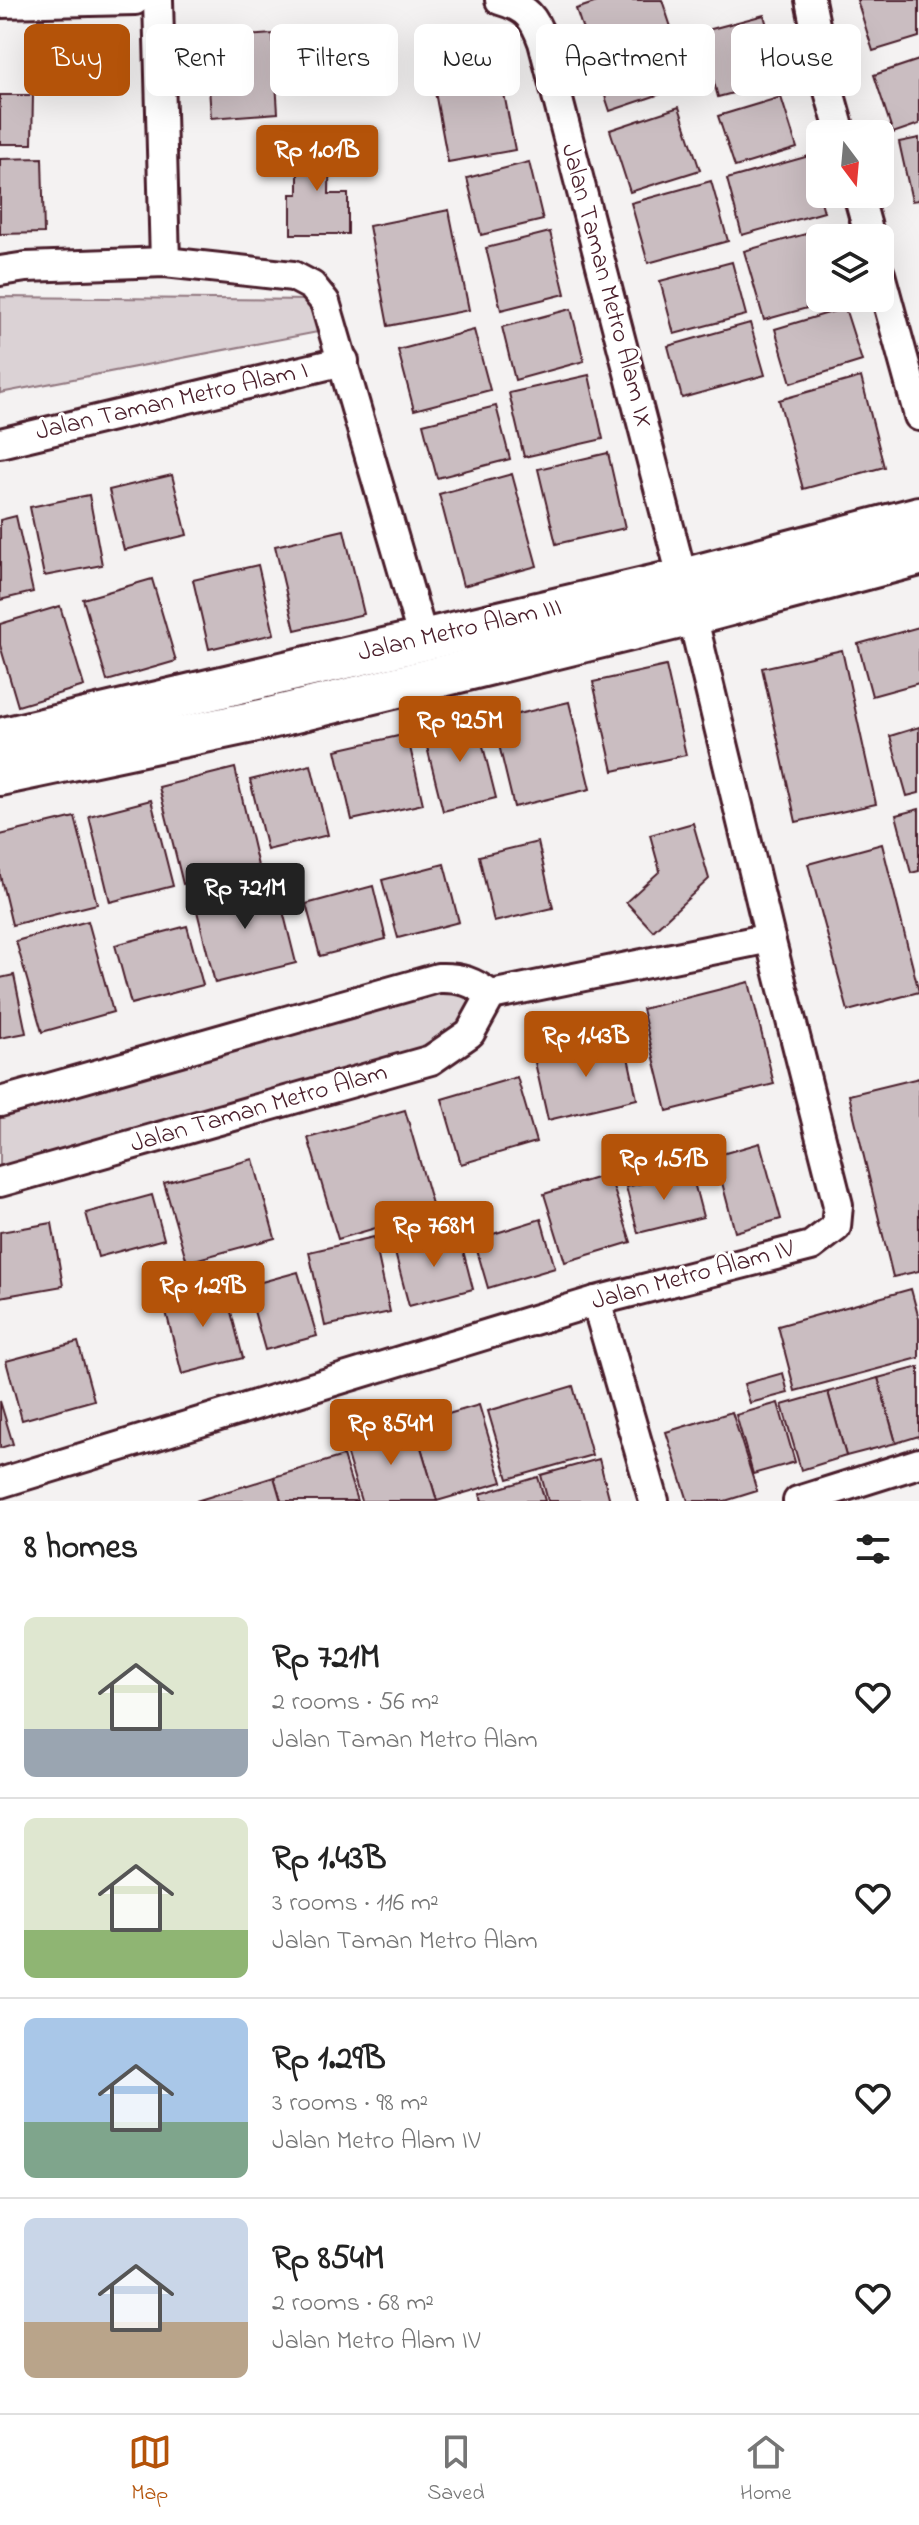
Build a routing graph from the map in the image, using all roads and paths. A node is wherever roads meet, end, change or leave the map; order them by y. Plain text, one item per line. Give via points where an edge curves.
1 (135, 0) edge
2 (158, 0) edge
3 (810, 0) edge
4 (507, 2) edge
5 (0, 3) edge
6 (837, 120) edge
7 (165, 262) junction
8 (0, 271) edge
9 (890, 312) edge
10 (344, 361) junction
11 (919, 416) edge
12 (0, 443) edge
13 (919, 517) edge
14 (919, 555) edge
15 (687, 597) junction
16 (423, 639) junction
17 (0, 739) edge
18 (0, 775) edge
19 (770, 938) junction
20 (491, 995) junction
21 (0, 1102) edge
22 (0, 1182) edge
23 (596, 1301) junction
24 (919, 1463) edge
25 (0, 1483) edge
26 (654, 1501) edge
27 (798, 1501) edge

1 - 5 street
2 - 7 street
3 - 6 street
4 - 15 street, Jalan Taman Metro Alam IX via 534,18 543,42
7 - 8 street, Jalan Taman Metro Alam I
7 - 10 street, Jalan Taman Metro Alam I via 303,281 325,302
9 - 11 street
10 - 12 street, Jalan Taman Metro Alam I
10 - 16 street, Jalan Taman Metro Alam I
13 - 15 street, Jalan Metro Alam III
14 - 15 street, Jalan Metro Alam III
15 - 16 street, Jalan Metro Alam III
15 - 18 street, Jalan Metro Alam III via 266,719
15 - 19 street, Jalan Metro Alam IV
16 - 17 street, Jalan Metro Alam III
19 - 20 street
19 - 23 street, Jalan Metro Alam IV via 838,1205 836,1227 811,1246
20 - 21 street via 457,977 438,978
20 - 22 street, Jalan Taman Metro Alam via 470,1033 431,1060
23 - 25 street, Jalan Metro Alam IV
23 - 26 street
24 - 27 street

